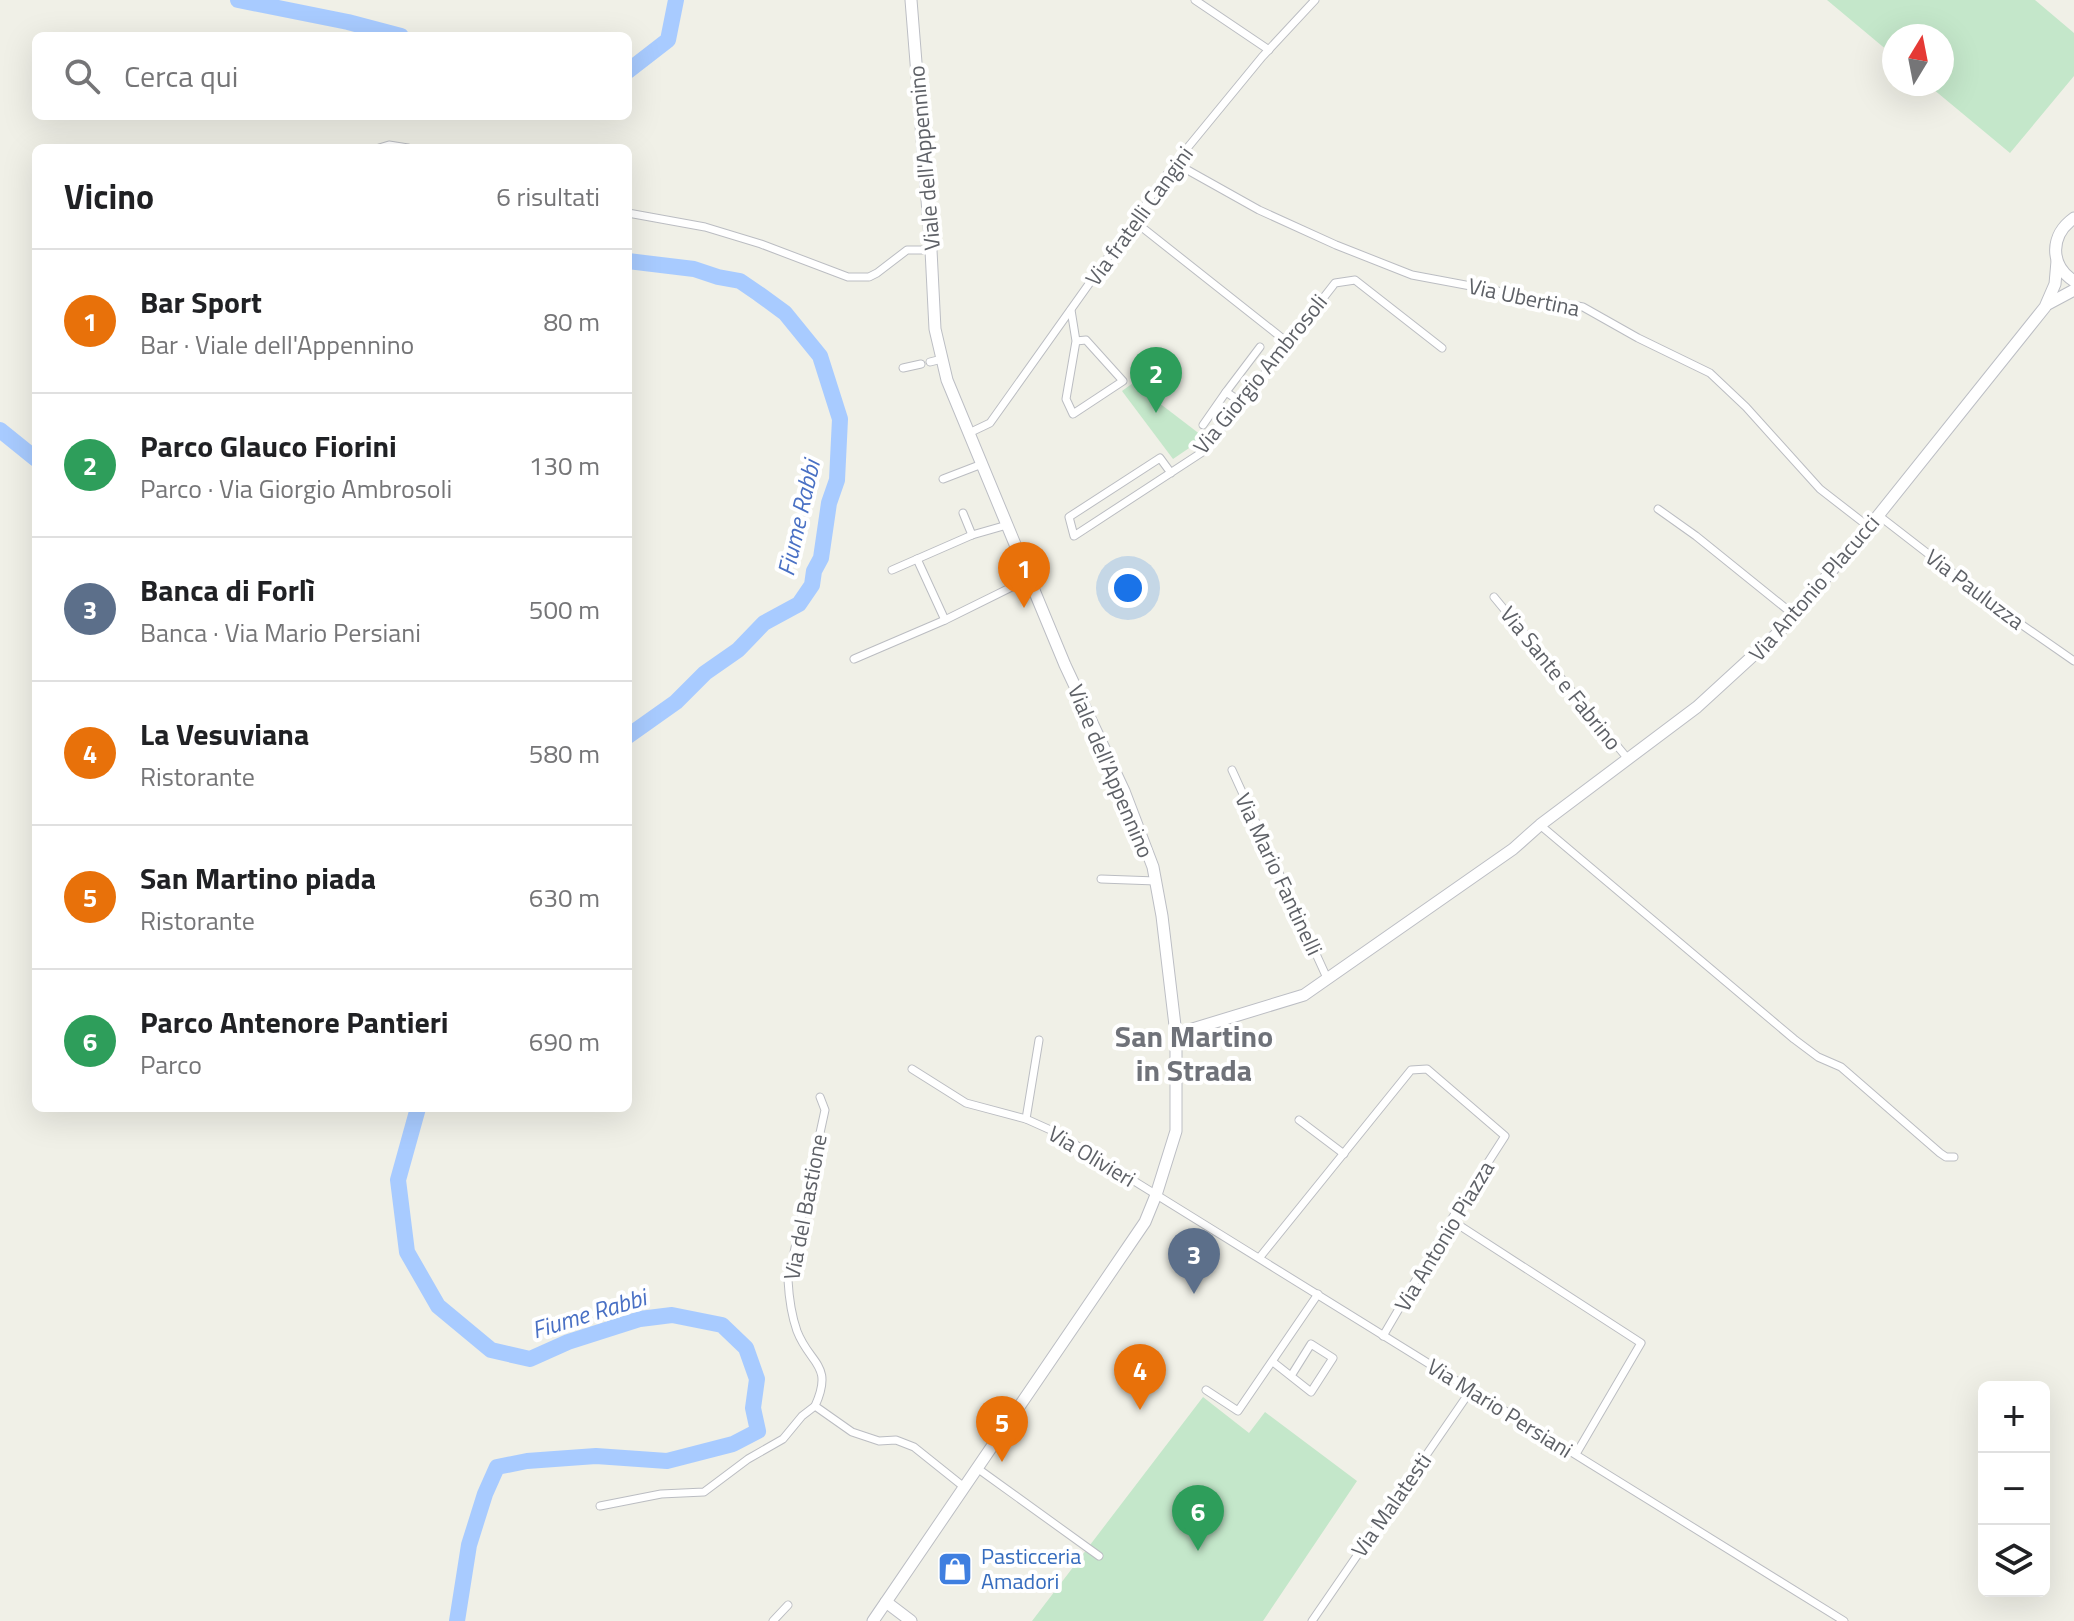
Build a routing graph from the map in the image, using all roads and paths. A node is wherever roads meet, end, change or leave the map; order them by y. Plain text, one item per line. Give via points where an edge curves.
1 (911, 0) edge
2 (1195, 0) edge
3 (1315, 0) edge
4 (1269, 50) junction
5 (1175, 163) junction
6 (632, 214) edge
7 (2074, 218) edge
8 (1134, 221) junction
9 (931, 250) junction
10 (2057, 261) junction
11 (2074, 281) edge
12 (2074, 290) edge
13 (2045, 307) junction
14 (1071, 310) junction
15 (1076, 341) junction
16 (1287, 342) junction
17 (1260, 347) dead end
18 (1442, 348) dead end
19 (931, 362) junction
20 (903, 368) dead end
21 (1226, 392) junction
22 (1241, 402) junction
23 (1203, 425) dead end
24 (969, 433) junction
25 (982, 464) junction
26 (1171, 473) junction
27 (943, 479) dead end
28 (1658, 509) dead end
29 (963, 513) dead end
30 (1878, 515) junction
31 (1007, 525) junction
32 (1869, 527) junction
33 (972, 535) junction
34 (917, 559) junction
35 (892, 570) dead end
36 (1028, 579) junction
37 (1494, 597) dead end
38 (1794, 615) junction
39 (945, 620) junction
40 (854, 659) dead end
41 (2074, 661) edge
42 (1628, 759) junction
43 (1232, 770) dead end
44 (1540, 825) junction
45 (1101, 879) dead end
46 (1156, 881) junction
47 (1327, 978) junction
48 (1176, 1034) junction
49 (1039, 1040) dead end
50 (912, 1069) dead end
51 (820, 1097) dead end
52 (1026, 1119) junction
53 (1299, 1120) dead end
54 (1344, 1154) junction
55 (1954, 1157) dead end
56 (1156, 1195) junction
57 (1451, 1220) junction
58 (1260, 1257) junction
59 (1318, 1294) junction
60 (1383, 1336) junction
61 (1273, 1362) junction
62 (1291, 1376) junction
63 (1206, 1390) dead end
64 (1471, 1390) junction
65 (815, 1406) junction
66 (1576, 1454) junction
67 (977, 1468) junction
68 (964, 1487) junction
69 (600, 1506) dead end
70 (1099, 1556) dead end
71 (886, 1602) junction
72 (788, 1605) dead end
73 (773, 1621) edge
74 (873, 1621) edge
75 (911, 1621) edge
76 (1312, 1621) edge
77 (1844, 1621) edge

1 - 9 main road, Viale dell'Appennino
2 - 4 street
3 - 4 street, Via fratelli Cangini
4 - 5 street, Via fratelli Cangini
5 - 8 street, Via fratelli Cangini
5 - 32 street, Via Ubertina via 1259,210 1412,275 1583,307 1710,373 1820,489
6 - 9 street via 705,227 848,277 869,277 907,250
7 - 10 main road, Via Antonio Placucci via 2055,243
8 - 14 street, Via fratelli Cangini
8 - 16 street
9 - 19 main road, Viale dell'Appennino
10 - 11 main road
10 - 13 main road, Via Antonio Placucci
12 - 13 main road, Via Antonio Placucci
13 - 30 main road, Via Antonio Placucci
14 - 15 street
14 - 24 street, Via fratelli Cangini via 990,423
15 - 15 street via 1066,399 1073,414 1123,381 1086,340
16 - 18 street, Via Giorgio Ambrosoli via 1335,283 1355,280
16 - 22 street, Via Giorgio Ambrosoli
17 - 21 street
19 - 20 street
19 - 24 main road, Viale dell'Appennino via 947,380
21 - 22 street
21 - 23 street
22 - 26 street, Via Giorgio Ambrosoli via 1204,451
24 - 25 main road, Viale dell'Appennino
25 - 27 street
25 - 31 main road, Viale dell'Appennino
26 - 26 street, Via Giorgio Ambrosoli via 1074,536 1069,517 1160,458
28 - 38 street
29 - 33 street
30 - 32 main road, Via Antonio Placucci
30 - 41 street, Via Pauluzza
31 - 33 street
31 - 36 main road, Viale dell'Appennino
32 - 38 main road, Via Antonio Placucci
33 - 34 street
34 - 35 street
34 - 39 street
36 - 39 street
36 - 46 main road, Viale dell'Appennino via 1124,791
37 - 42 street, Via Sante e Fabrino
38 - 42 main road, Via Antonio Placucci via 1714,694
39 - 40 street
42 - 44 main road, Via Antonio Placucci
43 - 47 street, Via Mario Fantinelli
44 - 47 main road, Via Antonio Placucci
44 - 55 street via 1794,1039 1841,1067 1940,1153
45 - 46 street
46 - 48 main road, Viale dell'Appennino
47 - 48 main road, Via Antonio Placucci via 1304,995
48 - 56 main road, Viale dell'Appennino via 1176,1131
49 - 52 street, Via Olivieri
50 - 52 street, Via Olivieri via 966,1103
51 - 65 street, Via del Bastione via 825,1110 788,1280 798,1334 821,1370 824,1387
52 - 56 street, Via Olivieri
53 - 54 street
54 - 57 street, Via Antonio Piazza via 1411,1070 1427,1069 1505,1136
54 - 58 street
56 - 58 street, Via Mario Persiani
56 - 67 main road, Viale dell'Appennino via 1145,1222
57 - 60 street, Via Antonio Piazza
57 - 66 street via 1641,1343
58 - 59 street, Via Mario Persiani
59 - 60 street, Via Mario Persiani
59 - 61 street
60 - 64 street, Via Mario Persiani
61 - 62 street
61 - 63 street via 1238,1411
62 - 62 street via 1311,1344 1333,1358 1311,1392
64 - 66 street, Via Mario Persiani
64 - 76 street, Via Malatesti
65 - 68 street via 852,1432 914,1447
65 - 69 street via 783,1439 704,1492
66 - 77 street, Via Mario Persiani
67 - 68 main road, Viale dell'Appennino
67 - 70 street
68 - 71 main road, Viale dell'Appennino
71 - 74 main road, Viale dell'Appennino
71 - 75 main road
72 - 73 street

